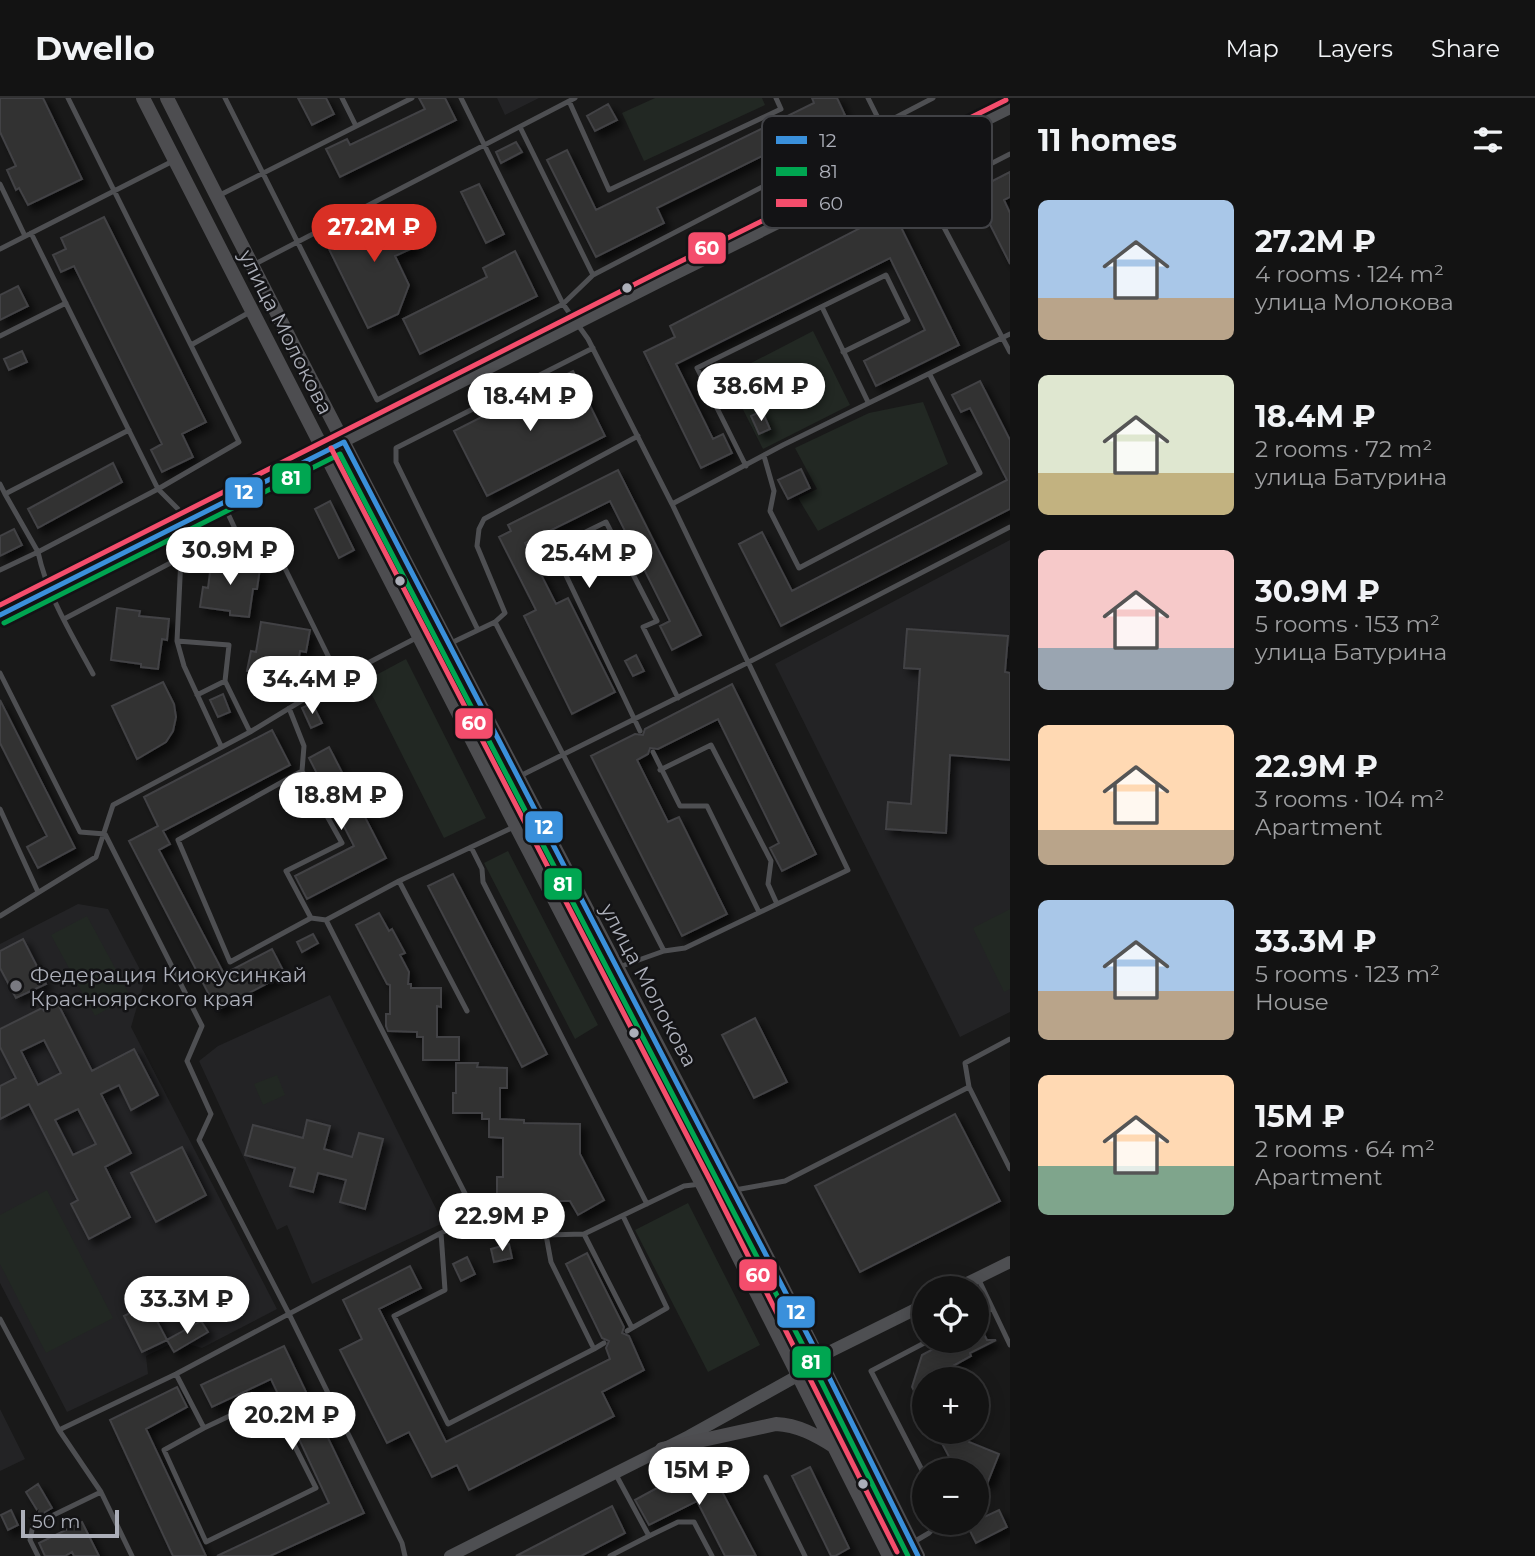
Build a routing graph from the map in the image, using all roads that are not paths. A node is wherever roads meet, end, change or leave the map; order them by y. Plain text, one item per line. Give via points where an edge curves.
1 (68, 98) edge
2 (143, 98) edge
3 (167, 98) edge
4 (225, 98) edge
5 (342, 98) edge
6 (412, 98) edge
7 (461, 98) edge
8 (776, 98) edge
9 (868, 98) edge
10 (933, 98) edge
11 (572, 100) edge
12 (401, 101) edge
13 (1010, 108) edge
14 (766, 116) edge
15 (877, 116) edge
16 (897, 116) edge
17 (992, 117) edge
18 (762, 118) edge
19 (356, 126) junction
20 (520, 127) junction
21 (483, 145) junction
22 (1010, 154) edge
23 (175, 160) junction
24 (992, 163) edge
25 (263, 175) junction
26 (0, 184) edge
27 (762, 186) edge
28 (113, 192) junction
29 (217, 197) junction
30 (769, 228) edge
31 (945, 228) edge
32 (28, 234) junction
33 (297, 242) junction
34 (0, 249) edge
35 (252, 265) junction
36 (593, 275) junction
37 (66, 303) junction
38 (563, 304) junction
39 (822, 307) junction
40 (252, 311) junction
41 (577, 323) junction
42 (1010, 334) edge
43 (0, 336) edge
44 (1003, 338) junction
45 (191, 345) junction
46 (593, 348) junction
47 (843, 352) junction
48 (1010, 352) edge
49 (930, 375) junction
50 (868, 402) junction
51 (129, 430) junction
52 (638, 436) junction
53 (344, 442) junction
54 (323, 452) junction
55 (764, 456) junction
56 (746, 466) junction
57 (0, 484) edge
58 (158, 489) junction
59 (5, 494) junction
60 (223, 503) junction
61 (672, 504) junction
62 (184, 522) junction
63 (1010, 527) edge
64 (235, 529) junction
65 (38, 552) junction
66 (181, 556) junction
67 (0, 569) edge
68 (51, 590) junction
69 (0, 615) edge
70 (64, 619) junction
71 (495, 622) junction
72 (478, 630) junction
73 (419, 637) junction
74 (177, 641) junction
75 (447, 645) junction
76 (747, 663) junction
77 (0, 673) edge
78 (93, 674) dead end
79 (340, 678) junction
80 (225, 681) junction
81 (197, 695) junction
82 (678, 698) junction
83 (289, 708) junction
84 (635, 719) junction
85 (640, 731) dead end
86 (250, 732) junction
87 (221, 746) junction
88 (653, 752) dead end
89 (563, 754) junction
90 (660, 769) junction
91 (302, 771) junction
92 (517, 778) junction
93 (0, 809) edge
94 (516, 826) junction
95 (105, 834) junction
96 (471, 847) junction
97 (399, 881) junction
98 (38, 892) junction
99 (777, 904) junction
100 (759, 912) junction
101 (0, 916) edge
102 (311, 918) junction
103 (326, 920) junction
104 (664, 951) junction
105 (616, 968) junction
106 (467, 1011) dead end
107 (1010, 1039) edge
108 (969, 1087) junction
109 (1010, 1169) edge
110 (702, 1184) junction
111 (732, 1191) junction
112 (647, 1204) junction
113 (622, 1216) junction
114 (480, 1223) junction
115 (441, 1233) junction
116 (584, 1234) junction
117 (546, 1235) junction
118 (1010, 1262) edge
119 (982, 1276) edge
120 (989, 1302) edge
121 (992, 1308) junction
122 (989, 1310) edge
123 (912, 1311) edge
124 (289, 1314) junction
125 (0, 1319) edge
126 (604, 1343) dead end
127 (1010, 1345) edge
128 (594, 1349) junction
129 (912, 1349) edge
130 (819, 1357) junction
131 (176, 1374) junction
132 (799, 1375) junction
133 (204, 1428) junction
134 (60, 1430) junction
135 (835, 1447) junction
136 (662, 1449) junction
137 (916, 1458) edge
138 (615, 1473) junction
139 (766, 1477) dead end
140 (101, 1492) junction
141 (928, 1535) edge
142 (649, 1536) junction
143 (915, 1550) edge
144 (38, 1556) edge
145 (132, 1556) edge
146 (405, 1556) edge
147 (450, 1556) edge
148 (610, 1556) edge
149 (712, 1556) edge
150 (805, 1556) edge
151 (890, 1556) edge

1 - 28 lane
2 - 23 main road, улица Молокова
3 - 29 main road, улица Молокова
4 - 25 lane
5 - 19 lane
6 - 12 lane
7 - 21 lane
8 - 14 lane via 781,109
9 - 15 lane
10 - 16 lane
11 - 18 lane via 609,190
11 - 20 lane
12 - 19 lane
13 - 17 street
19 - 25 lane
20 - 21 lane
20 - 36 lane
21 - 33 lane
21 - 38 lane
22 - 24 lane
23 - 28 lane
23 - 40 main road, улица Молокова
25 - 29 lane
25 - 33 lane
26 - 32 lane
27 - 36 lane
28 - 32 lane
28 - 45 lane
29 - 35 main road, улица Молокова
30 - 41 street
31 - 44 lane
32 - 34 lane
32 - 37 lane
33 - 35 lane
33 - 38 lane via 377,400
35 - 53 main road, улица Молокова
36 - 38 lane
37 - 43 lane
37 - 51 lane
38 - 41 lane
39 - 47 lane
39 - 47 lane via 886,275 908,320
39 - 56 lane via 697,368
40 - 45 lane
40 - 54 main road, улица Молокова
41 - 46 lane
41 - 53 street
42 - 44 lane
44 - 48 lane
44 - 49 lane
45 - 58 lane via 239,442
46 - 52 lane
46 - 72 lane via 396,448 396,462
47 - 50 lane
49 - 50 lane
49 - 55 lane via 980,472 799,568 770,511 774,491
50 - 55 lane
51 - 58 lane
51 - 59 lane
52 - 61 lane
52 - 71 lane via 484,519 477,546 505,613
53 - 54 street
53 - 75 main road, улица Молокова
54 - 60 street
54 - 73 main road, улица Молокова
55 - 56 lane
56 - 61 lane
57 - 59 lane
58 - 62 lane
58 - 65 lane
59 - 65 lane
60 - 62 street
60 - 64 lane
61 - 76 lane
62 - 68 street
63 - 76 lane
64 - 66 lane
64 - 79 lane via 275,548
65 - 67 lane
65 - 68 lane
66 - 70 lane
66 - 74 lane
68 - 69 street
68 - 70 lane
70 - 78 lane
71 - 72 lane
71 - 89 lane
72 - 75 lane
73 - 79 lane
73 - 94 main road, улица Молокова
74 - 80 lane via 229,645
74 - 81 lane
75 - 92 main road, улица Молокова
76 - 82 lane
76 - 99 lane via 848,870
77 - 95 lane via 80,832
79 - 83 lane
80 - 81 lane
80 - 86 lane
81 - 87 lane
82 - 84 lane
82 - 84 lane via 643,627 657,621 606,522 553,548
83 - 86 lane
83 - 91 lane via 304,746
84 - 85 lane
84 - 89 lane
86 - 87 lane
87 - 95 lane via 113,805
88 - 90 lane
89 - 92 lane
89 - 104 lane
90 - 99 lane via 711,745 771,861 768,884
90 - 100 lane via 680,806 707,806
91 - 102 lane via 342,843 286,871
91 - 102 lane via 178,840 230,962
92 - 105 main road, улица Молокова
93 - 98 lane
94 - 96 lane
94 - 110 main road, улица Молокова
95 - 98 lane via 96,857
95 - 124 lane via 202,1026 187,1060 211,1114 199,1140
96 - 97 lane
96 - 112 lane via 483,883
97 - 103 lane
97 - 106 lane
98 - 101 lane
99 - 100 lane
100 - 104 lane via 685,948
102 - 103 lane
103 - 114 lane
104 - 105 lane
105 - 111 main road, улица Молокова
107 - 108 lane via 965,1063
108 - 109 lane
108 - 111 lane via 785,1181
110 - 112 lane via 684,1186
110 - 132 main road, улица Молокова
111 - 130 main road, улица Молокова
112 - 113 lane
113 - 116 lane
113 - 116 lane via 667,1308 629,1330
114 - 115 lane via 464,1223
114 - 117 lane
115 - 124 lane
115 - 128 lane via 445,1290 394,1316 448,1424
116 - 117 lane
117 - 128 lane via 551,1262
118 - 119 street
120 - 121 lane
121 - 122 lane
121 - 127 lane
123 - 130 street
124 - 131 lane
124 - 146 lane
125 - 134 lane
126 - 128 lane
129 - 137 lane via 871,1371
130 - 132 street
130 - 143 main road, улица Молокова
131 - 133 lane
131 - 134 lane
132 - 135 main road, улица Молокова
132 - 136 street
133 - 133 lane via 164,1450 206,1542 316,1488 270,1397
134 - 140 lane
135 - 136 main road via 803,1429 776,1424
135 - 151 main road, улица Молокова
136 - 138 street
138 - 142 lane
138 - 147 street
139 - 150 lane
140 - 144 lane via 33,1525 30,1539
140 - 145 lane
141 - 143 lane
142 - 148 lane
142 - 149 lane via 678,1522 694,1522

